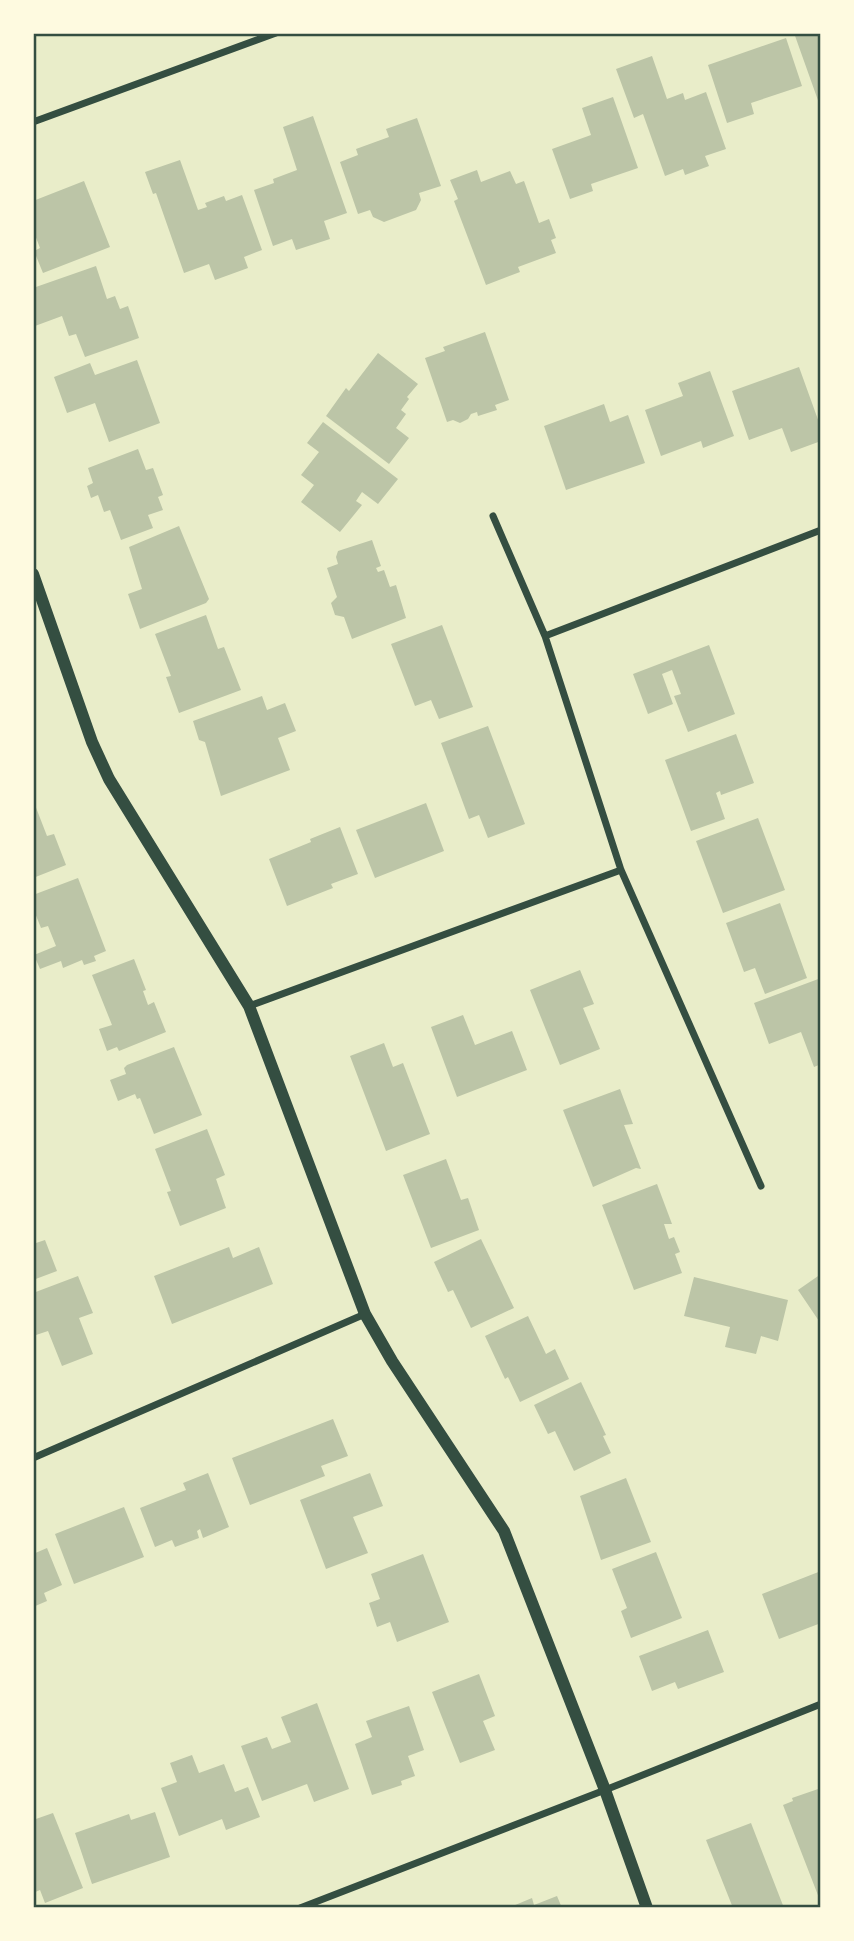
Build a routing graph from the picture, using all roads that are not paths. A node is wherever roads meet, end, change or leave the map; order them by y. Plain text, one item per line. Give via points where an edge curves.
1 (276, 33) edge
2 (33, 122) edge
3 (493, 516) dead end
4 (821, 530) edge
5 (33, 574) edge
6 (545, 636) junction
7 (621, 870) junction
8 (249, 1006) junction
9 (761, 1186) dead end
10 (365, 1314) junction
11 (33, 1458) edge
12 (821, 1704) edge
13 (605, 1790) junction
14 (300, 1908) edge
15 (648, 1908) edge

1 - 2 street
3 - 6 street
4 - 6 street
5 - 8 street via 109,779
6 - 7 street
7 - 8 street
7 - 9 street
8 - 10 street
10 - 11 street
10 - 13 street via 504,1531
12 - 13 street
13 - 14 street
13 - 15 street

